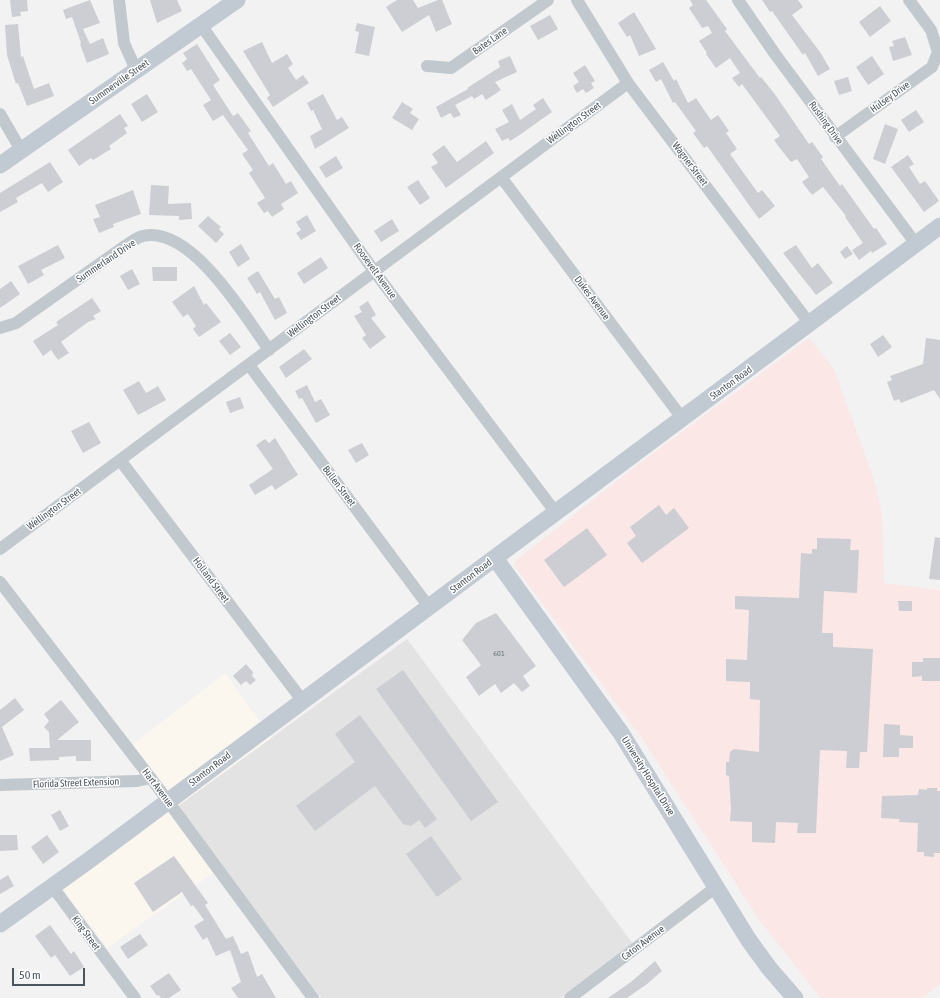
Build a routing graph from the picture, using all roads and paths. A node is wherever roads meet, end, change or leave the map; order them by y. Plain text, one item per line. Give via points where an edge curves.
1 (119, 0) edge
2 (237, 0) edge
3 (548, 0) edge
4 (577, 0) edge
5 (738, 0) edge
6 (908, 0) edge
7 (201, 25) junction
8 (427, 66) dead end
9 (136, 70) junction
10 (628, 83) junction
11 (0, 114) edge
12 (835, 136) junction
13 (21, 150) junction
14 (0, 165) edge
15 (501, 177) junction
16 (940, 226) edge
17 (916, 244) junction
18 (374, 271) junction
19 (810, 324) junction
20 (0, 328) edge
21 (269, 350) junction
22 (249, 365) junction
23 (682, 418) junction
24 (120, 460) junction
25 (556, 513) junction
26 (0, 549) edge
27 (494, 558) junction
28 (0, 582) edge
29 (429, 607) junction
30 (302, 700) junction
31 (151, 778) junction
32 (0, 785) edge
33 (168, 801) junction
34 (52, 886) junction
35 (716, 887) junction
36 (0, 924) edge
37 (135, 998) edge
38 (313, 998) edge
39 (570, 998) edge
40 (795, 998) edge

1 - 9 street via 124,43
2 - 7 street, Summerville Street
3 - 8 street, Bates Lane via 451,68
4 - 10 street, Wagner Street
5 - 12 street, Rushing Drive
6 - 12 street, Hulsey Drive via 931,30 938,52 932,67
7 - 9 street, Summerville Street
7 - 18 street, Roosevelt Avenue
9 - 13 street, Summerville Street
10 - 15 street, Wellington Street
10 - 19 street, Wagner Street
11 - 13 street
12 - 17 street, Rushing Drive
13 - 14 street, Summerville Street
15 - 18 street, Wellington Street
15 - 23 street, Dukes Avenue
16 - 17 street, Stanton Road
17 - 19 street, Stanton Road
18 - 21 street, Wellington Street
18 - 25 street, Roosevelt Avenue
19 - 23 street, Stanton Road
20 - 21 street, Summerland Drive via 16,323 125,246 143,236 163,236 193,252 229,293
21 - 22 street, Wellington Street
22 - 24 street, Wellington Street
22 - 29 street, Bullen Street
23 - 25 street, Stanton Road
24 - 26 street, Wellington Street
24 - 30 street, Holland Street
25 - 27 street, Stanton Road
27 - 29 street, Stanton Road
27 - 35 street, University Hospital Drive via 621,733
28 - 31 street, Hart Avenue
29 - 30 street, Stanton Road
30 - 33 street, Stanton Road
31 - 32 street, Florida Street Extension via 137,781
31 - 33 street, Hart Avenue
33 - 34 street, Stanton Road
33 - 38 street, Hart Avenue
34 - 36 street, Stanton Road
34 - 37 street, King Street
35 - 39 street, Caton Avenue
35 - 40 street, University Hospital Drive via 760,956

